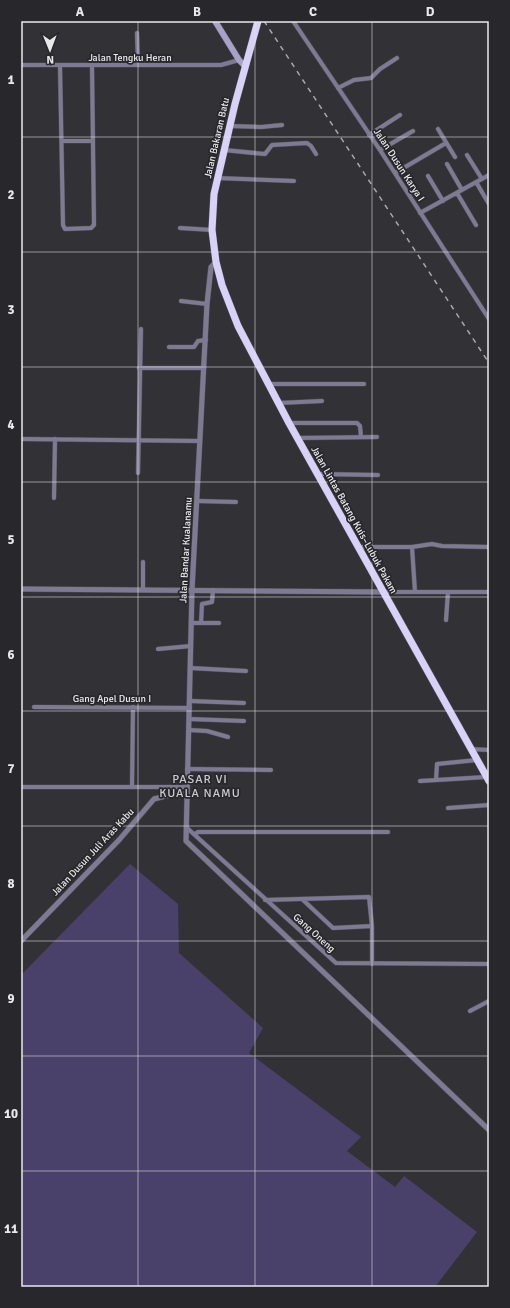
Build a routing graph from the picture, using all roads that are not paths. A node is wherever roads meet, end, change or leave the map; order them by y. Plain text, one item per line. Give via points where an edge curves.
1 (215, 21) edge
2 (258, 21) edge
3 (293, 21) edge
4 (138, 33) dead end
5 (397, 58) dead end
6 (239, 60) junction
7 (92, 65) junction
8 (138, 65) junction
9 (21, 66) edge
10 (60, 66) junction
11 (245, 66) junction
12 (338, 88) junction
13 (400, 115) dead end
14 (282, 125) dead end
15 (229, 126) junction
16 (438, 130) dead end
17 (413, 131) dead end
18 (369, 135) junction
19 (62, 141) junction
20 (93, 141) junction
21 (446, 143) junction
22 (223, 150) junction
23 (380, 150) junction
24 (316, 154) dead end
25 (467, 155) dead end
26 (455, 157) dead end
27 (447, 164) dead end
28 (395, 173) junction
29 (489, 175) edge
30 (428, 176) dead end
31 (217, 178) junction
32 (482, 179) junction
33 (294, 181) dead end
34 (476, 182) junction
35 (462, 190) junction
36 (457, 193) junction
37 (443, 201) junction
38 (489, 204) edge
39 (420, 213) junction
40 (476, 225) dead end
41 (180, 228) dead end
42 (212, 230) junction
43 (216, 262) junction
44 (181, 301) dead end
45 (207, 304) junction
46 (489, 319) edge
47 (141, 328) dead end
48 (206, 340) junction
49 (169, 347) dead end
50 (139, 368) junction
51 (204, 368) junction
52 (269, 384) junction
53 (364, 384) dead end
54 (322, 401) dead end
55 (279, 403) junction
56 (289, 423) junction
57 (361, 437) junction
58 (377, 437) dead end
59 (297, 438) junction
60 (21, 439) edge
61 (55, 439) junction
62 (138, 441) junction
63 (200, 441) junction
64 (138, 473) dead end
65 (317, 474) junction
66 (378, 474) dead end
67 (54, 498) dead end
68 (197, 501) junction
69 (236, 502) dead end
70 (358, 546) junction
71 (489, 546) edge
72 (412, 547) junction
73 (142, 562) dead end
74 (21, 589) edge
75 (142, 590) junction
76 (192, 590) junction
77 (213, 590) junction
78 (383, 592) junction
79 (415, 592) junction
80 (448, 592) junction
81 (489, 592) edge
82 (191, 611) junction
83 (202, 611) junction
84 (446, 620) dead end
85 (191, 623) junction
86 (201, 623) junction
87 (219, 623) dead end
88 (191, 646) junction
89 (158, 649) dead end
90 (190, 668) junction
91 (246, 671) dead end
92 (190, 701) junction
93 (244, 703) dead end
94 (34, 707) dead end
95 (133, 707) junction
96 (190, 708) junction
97 (189, 719) junction
98 (244, 721) dead end
99 (189, 730) junction
100 (228, 737) dead end
101 (471, 750) junction
102 (489, 750) edge
103 (477, 760) junction
104 (188, 769) junction
105 (271, 770) dead end
106 (488, 779) edge
107 (436, 780) junction
108 (420, 781) dead end
109 (187, 786) junction
110 (21, 787) edge
111 (132, 787) junction
112 (169, 787) junction
113 (187, 794) junction
114 (169, 795) junction
115 (489, 805) edge
116 (448, 808) dead end
117 (186, 827) junction
118 (388, 832) dead end
119 (194, 834) junction
120 (302, 899) junction
121 (265, 900) junction
122 (372, 926) junction
123 (21, 941) edge
124 (372, 964) junction
125 (489, 964) edge
126 (489, 1001) edge
127 (470, 1011) dead end
128 (489, 1130) edge

1 - 6 main road
2 - 11 highway, Jalan Bakaran Batu
3 - 12 street, Jalan Dusun Karya I
4 - 8 street
5 - 12 street via 371,78 354,80
6 - 8 street, Jalan Tengku Heran via 220,65
6 - 11 main road
7 - 8 street, Jalan Tengku Heran
7 - 10 street, Jalan Tengku Heran
7 - 20 street
9 - 10 street, Jalan Tengku Heran
10 - 19 street
11 - 15 highway, Jalan Bakaran Batu
12 - 18 street, Jalan Dusun Karya I
13 - 18 street
14 - 15 street
15 - 22 highway, Jalan Bakaran Batu
16 - 21 street
17 - 23 street
18 - 23 street, Jalan Dusun Karya I
19 - 20 street
19 - 20 street via 63,225 66,229 77,230 91,228 94,225
21 - 26 street
21 - 28 street
22 - 24 street via 265,154 272,145 307,143
22 - 31 highway, Jalan Bakaran Batu
23 - 28 street, Jalan Dusun Karya I
25 - 32 street
27 - 35 street
28 - 39 street, Jalan Dusun Karya I
29 - 32 street
30 - 37 street
31 - 33 street
31 - 42 highway, Jalan Bakaran Batu
32 - 34 street
34 - 35 street
34 - 38 street
35 - 36 street
36 - 37 street
36 - 40 street
37 - 39 street
39 - 46 street, Jalan Dusun Karya I
41 - 42 street
42 - 43 highway, Jalan Bakaran Batu
43 - 45 street, Jalan Bandar Kualanamu via 211,268
43 - 52 highway, Jalan Lintas Batang Kuis–Lubuk Pakam via 230,308
44 - 45 street
45 - 48 street, Jalan Bandar Kualanamu
47 - 50 street
48 - 49 street via 198,341 194,347
48 - 51 street, Jalan Bandar Kualanamu
50 - 51 street
50 - 62 street
51 - 63 street, Jalan Bandar Kualanamu
52 - 53 street
52 - 55 highway, Jalan Lintas Batang Kuis–Lubuk Pakam
54 - 55 street
55 - 56 highway, Jalan Lintas Batang Kuis–Lubuk Pakam
56 - 57 street via 356,423 360,426
56 - 59 highway, Jalan Lintas Batang Kuis–Lubuk Pakam
57 - 58 street
57 - 59 street
59 - 65 highway, Jalan Lintas Batang Kuis–Lubuk Pakam
60 - 61 street
61 - 62 street
61 - 67 street
62 - 63 street
62 - 64 street
63 - 68 street, Jalan Bandar Kualanamu
65 - 66 street
65 - 70 highway, Jalan Lintas Batang Kuis–Lubuk Pakam
68 - 69 street
68 - 76 street, Jalan Bandar Kualanamu
70 - 72 street
70 - 78 highway, Jalan Lintas Batang Kuis–Lubuk Pakam
71 - 72 street via 432,544
72 - 79 street
73 - 75 street
74 - 75 street
75 - 76 street
76 - 77 street
76 - 82 street, Jalan Bandar Kualanamu
77 - 78 street
77 - 83 street via 212,602 203,603
78 - 79 street
78 - 101 highway, Jalan Lintas Batang Kuis–Lubuk Pakam
79 - 80 street
80 - 81 street
80 - 84 street
82 - 83 street
82 - 85 street, Jalan Bandar Kualanamu
83 - 86 street
85 - 86 street
85 - 88 street, Jalan Bandar Kualanamu
86 - 87 street
88 - 89 street
88 - 90 street, Jalan Bandar Kualanamu
90 - 91 street
90 - 92 street, Jalan Bandar Kualanamu
92 - 93 street
92 - 96 street, Jalan Bandar Kualanamu
94 - 95 street, Gang Apel Dusun I
95 - 96 street, Gang Apel Dusun I
95 - 111 street
96 - 97 street, Jalan Bandar Kualanamu
97 - 98 street
97 - 99 street, Jalan Bandar Kualanamu
99 - 100 street via 207,731
99 - 104 street, Jalan Bandar Kualanamu
101 - 102 street
101 - 103 highway, Jalan Lintas Batang Kuis–Lubuk Pakam
103 - 106 highway, Jalan Lintas Batang Kuis–Lubuk Pakam
103 - 107 street via 437,764
104 - 105 street
104 - 109 street, Jalan Bandar Kualanamu
106 - 107 street
107 - 108 street
109 - 112 street
109 - 113 street, Jalan Bandar Kualanamu
110 - 111 street
111 - 112 street
112 - 114 street
113 - 114 street, Jalan Dusun Juli Aras Kabu
113 - 117 street, Jalan Bandar Kualanamu
114 - 123 street, Jalan Dusun Juli Aras Kabu via 154,799 119,840
115 - 116 street
117 - 119 street, Gang Oneng
117 - 128 street, Jalan Bandar Kualanamu via 186,841
118 - 119 street
119 - 121 street, Gang Oneng
120 - 121 street
120 - 122 street via 333,928
120 - 122 street via 369,897
121 - 124 street, Gang Oneng via 332,961 341,964
122 - 124 street
124 - 125 street, Gang Oneng
126 - 127 street

